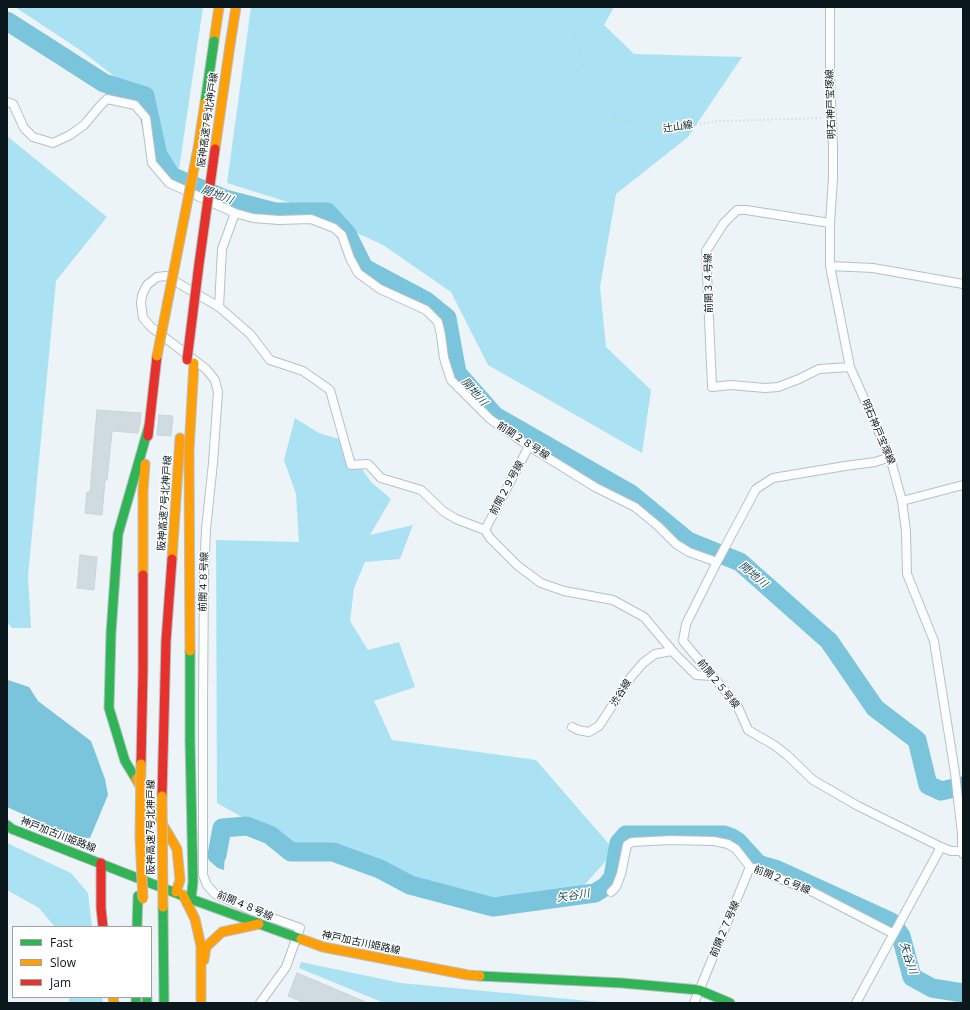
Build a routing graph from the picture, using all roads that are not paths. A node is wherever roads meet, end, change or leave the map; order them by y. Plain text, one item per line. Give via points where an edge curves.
1 (219, 7) edge
2 (236, 7) edge
3 (830, 7) edge
4 (7, 102) edge
5 (235, 213) junction
6 (830, 223) junction
7 (830, 266) junction
8 (963, 284) edge
9 (219, 307) junction
10 (191, 361) junction
11 (850, 368) junction
12 (182, 410) dead end
13 (149, 426) junction
14 (181, 426) dead end
15 (529, 446) junction
16 (890, 457) junction
17 (963, 484) edge
18 (902, 501) junction
19 (486, 530) junction
20 (717, 562) junction
21 (672, 651) junction
22 (712, 676) junction
23 (572, 727) dead end
24 (7, 825) edge
25 (941, 847) junction
26 (963, 852) edge
27 (101, 863) junction
28 (750, 867) junction
29 (610, 892) dead end
30 (183, 895) junction
31 (141, 897) junction
32 (259, 924) junction
33 (104, 926) edge
34 (137, 926) edge
35 (144, 926) edge
36 (896, 930) junction
37 (297, 938) junction
38 (202, 970) junction
39 (699, 990) junction
40 (164, 1003) edge
41 (201, 1003) edge
42 (260, 1003) edge
43 (694, 1003) edge
44 (730, 1003) edge
45 (856, 1003) edge

1 - 13 main road, 阪神高速7号北神戸線, bridge via 198,148 157,356
2 - 10 main road, 阪神高速7号北神戸線, bridge via 199,264
3 - 6 street, 明石神戸宝塚線 via 833,147
4 - 5 street, 前開２８号線 via 13,104 24,128 33,137 54,143 84,125 107,99 136,105 146,118 152,163 169,183
5 - 9 street via 222,249
5 - 15 street, 前開２８号線 via 253,218 311,219 334,228 342,236 358,273 380,289 426,310 438,322 444,358 451,380 490,419
6 - 7 street, 明石神戸宝塚線
6 - 11 street, 前開３４号線 via 746,210 736,210 724,223 706,251 712,388 731,385 778,387 819,369
7 - 8 street via 873,268
7 - 11 street, 明石神戸宝塚線
9 - 19 street via 250,334 270,360 303,371 330,390 351,465 368,464 381,478 422,490 456,520
9 - 37 street, 前開４８号線 via 166,276 157,277 147,285 141,303 143,318 206,369 215,380 218,392 204,575 203,875 215,894 300,928
10 - 12 main road
10 - 30 main road via 190,741 193,882
11 - 16 street, 明石神戸宝塚線
13 - 30 main road via 118,534 109,708 125,761 177,848
13 - 31 main road, 阪神高速7号北神戸線, bridge via 143,491
14 - 40 main road, 阪神高速7号北神戸線, bridge via 166,641 162,796
15 - 19 street, 前開２９号線
15 - 20 street, 前開２８号線 via 595,487 635,507 676,544 689,552
16 - 18 street, 明石神戸宝塚線
16 - 20 street, 前開２５号線 via 875,462 773,478 756,489
17 - 18 street
18 - 26 street, 明石神戸宝塚線 via 907,574 934,641 956,780
19 - 21 street via 490,538 518,566 541,583 564,591 613,600 644,617
20 - 22 street, 前開２５号線 via 686,624 683,641
21 - 22 street via 696,675
21 - 23 street, 渋谷線 via 655,654 643,663 599,726 588,732
22 - 25 street, 前開２５号線 via 737,705 748,730 787,755 812,780
24 - 27 main road, 神戸加古川姫路線
25 - 26 street, 前開２５号線
25 - 36 street
27 - 30 main road, 神戸加古川姫路線
27 - 33 main road via 101,908
28 - 29 street, 前開２６号線 via 736,849 714,841 632,842 627,845 616,887
28 - 36 street, 前開２６号線 via 813,892
28 - 39 street, 前開２７号線
30 - 32 main road, 神戸加古川姫路線
30 - 38 main road via 195,919 201,946
31 - 34 main road
31 - 35 main road, 阪神高速7号北神戸線
32 - 37 main road, 神戸加古川姫路線
32 - 38 main road via 222,932 206,947
36 - 45 street
37 - 39 main road, 神戸加古川姫路線 via 323,947 468,975
37 - 42 street via 286,967
38 - 41 main road
39 - 43 street, 前開２７号線
39 - 44 main road, 神戸加古川姫路線

